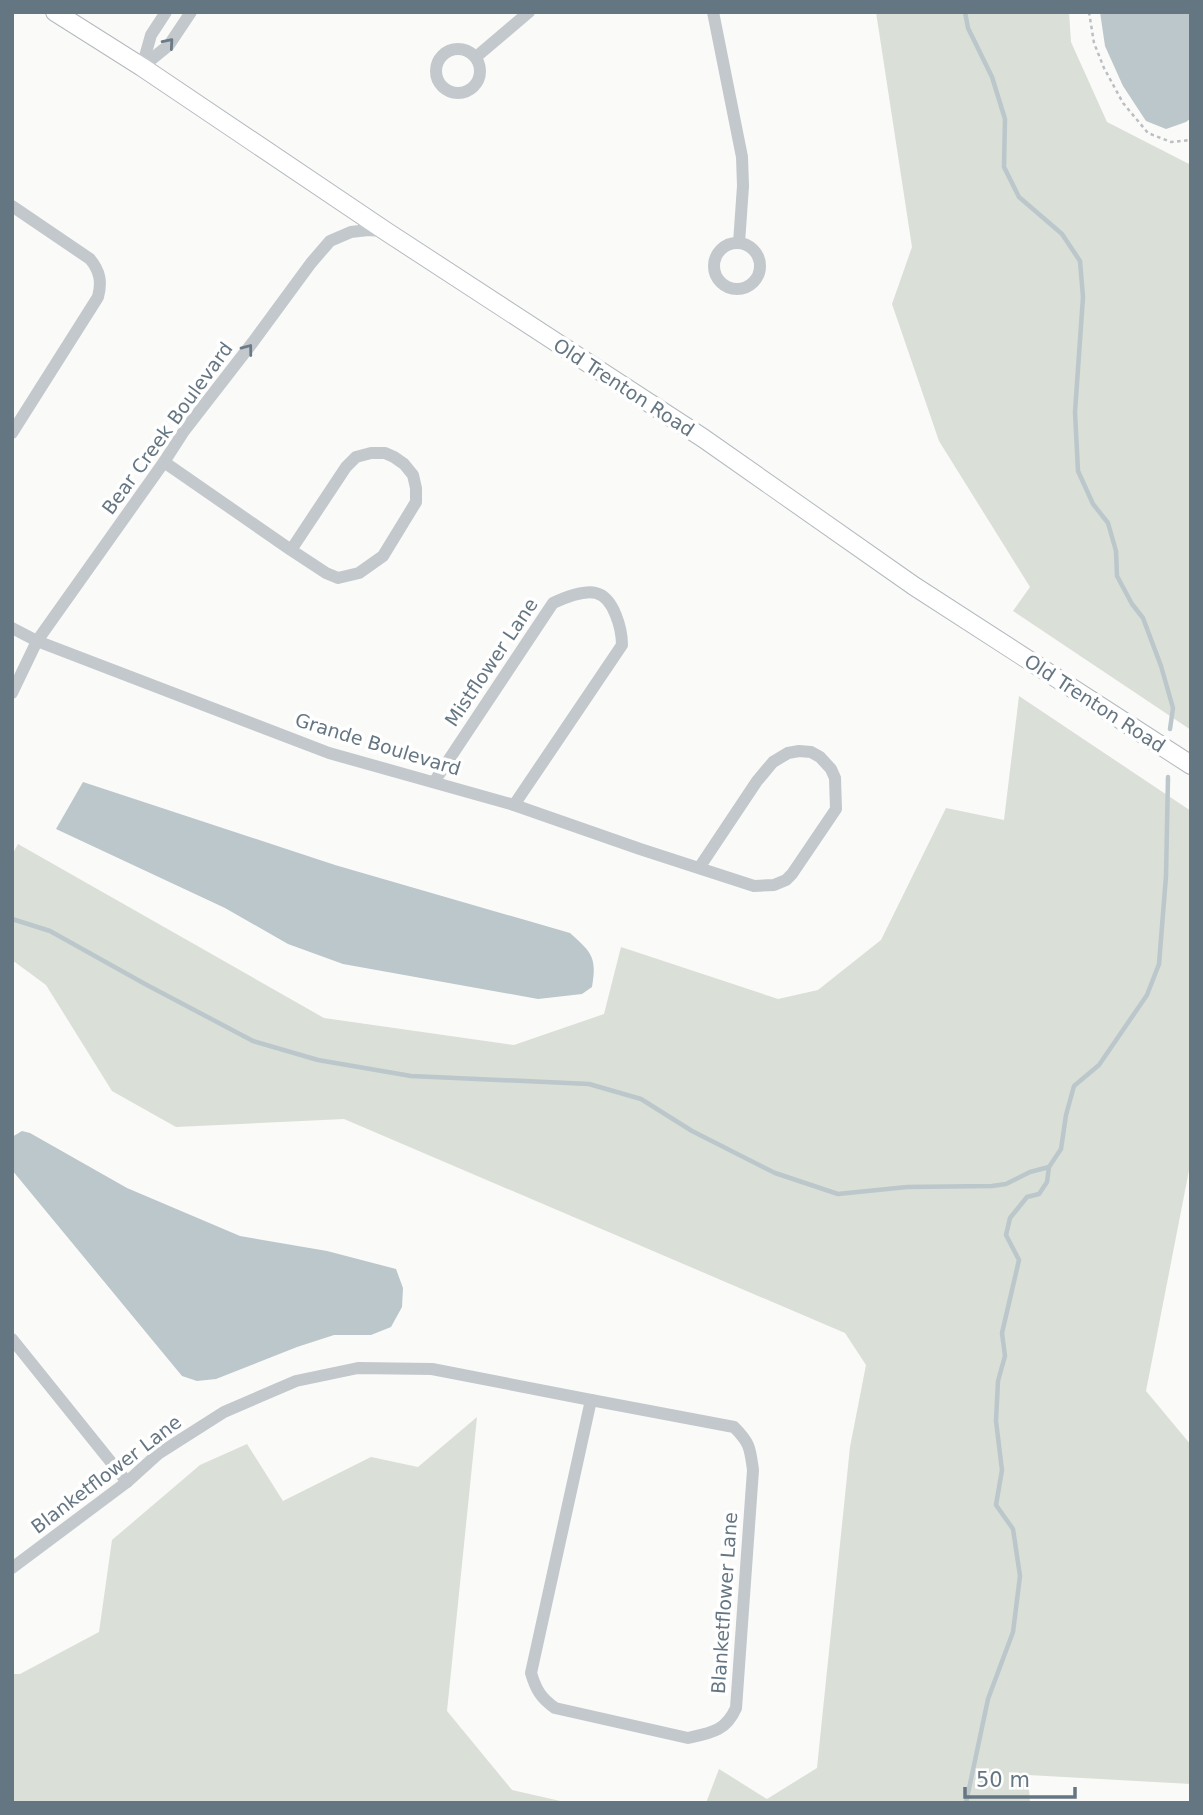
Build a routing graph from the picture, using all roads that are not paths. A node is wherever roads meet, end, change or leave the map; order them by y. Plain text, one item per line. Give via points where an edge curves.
1 (55, 12) edge
2 (166, 12) edge
3 (191, 12) edge
4 (529, 12) edge
5 (713, 12) edge
6 (476, 57) dead end
7 (142, 67) junction
8 (12, 206) edge
9 (387, 232) junction
10 (738, 243) dead end
11 (12, 433) edge
12 (163, 463) junction
13 (291, 550) junction
14 (12, 628) edge
15 (37, 641) junction
16 (12, 693) edge
17 (1191, 765) edge
18 (434, 782) junction
19 (514, 805) junction
20 (699, 868) junction
21 (12, 1339) edge
22 (591, 1400) junction
23 (127, 1482) junction
24 (12, 1568) edge

1 - 7 main road, Old Trenton Road
2 - 7 street via 151,36
7 -> 3 street via 169,45
4 - 6 street
5 - 10 street via 742,157
7 - 9 main road, Old Trenton Road
8 - 11 street via 90,259 97,267 101,287
12 -> 9 street, Bear Creek Boulevard via 330,241 351,232
9 - 17 main road, Old Trenton Road via 703,438 914,586
12 - 13 street
12 - 15 street, Bear Creek Boulevard
13 - 13 street via 338,578 370,566 383,556 416,502 413,475 385,453 356,457
14 - 15 street, Grande Boulevard
15 - 16 street, Bear Creek Boulevard
15 - 18 street, Grande Boulevard via 329,753
18 - 19 street, Grande Boulevard
18 - 19 street, Mistflower Lane via 553,603 596,593 617,617 622,645
19 - 20 street, Grande Boulevard
20 - 20 street, Grande Boulevard via 754,886 774,886 786,880 836,809 831,769 811,752 788,753 773,762
21 - 23 street
22 - 22 street, Blanketflower Lane via 734,1427 750,1449 753,1470 736,1708 731,1719 707,1734 688,1738 555,1708 535,1688 531,1673
22 - 23 street, Blanketflower Lane via 432,1369 358,1368 296,1381 224,1412 158,1454
23 - 24 street, Blanketflower Lane

